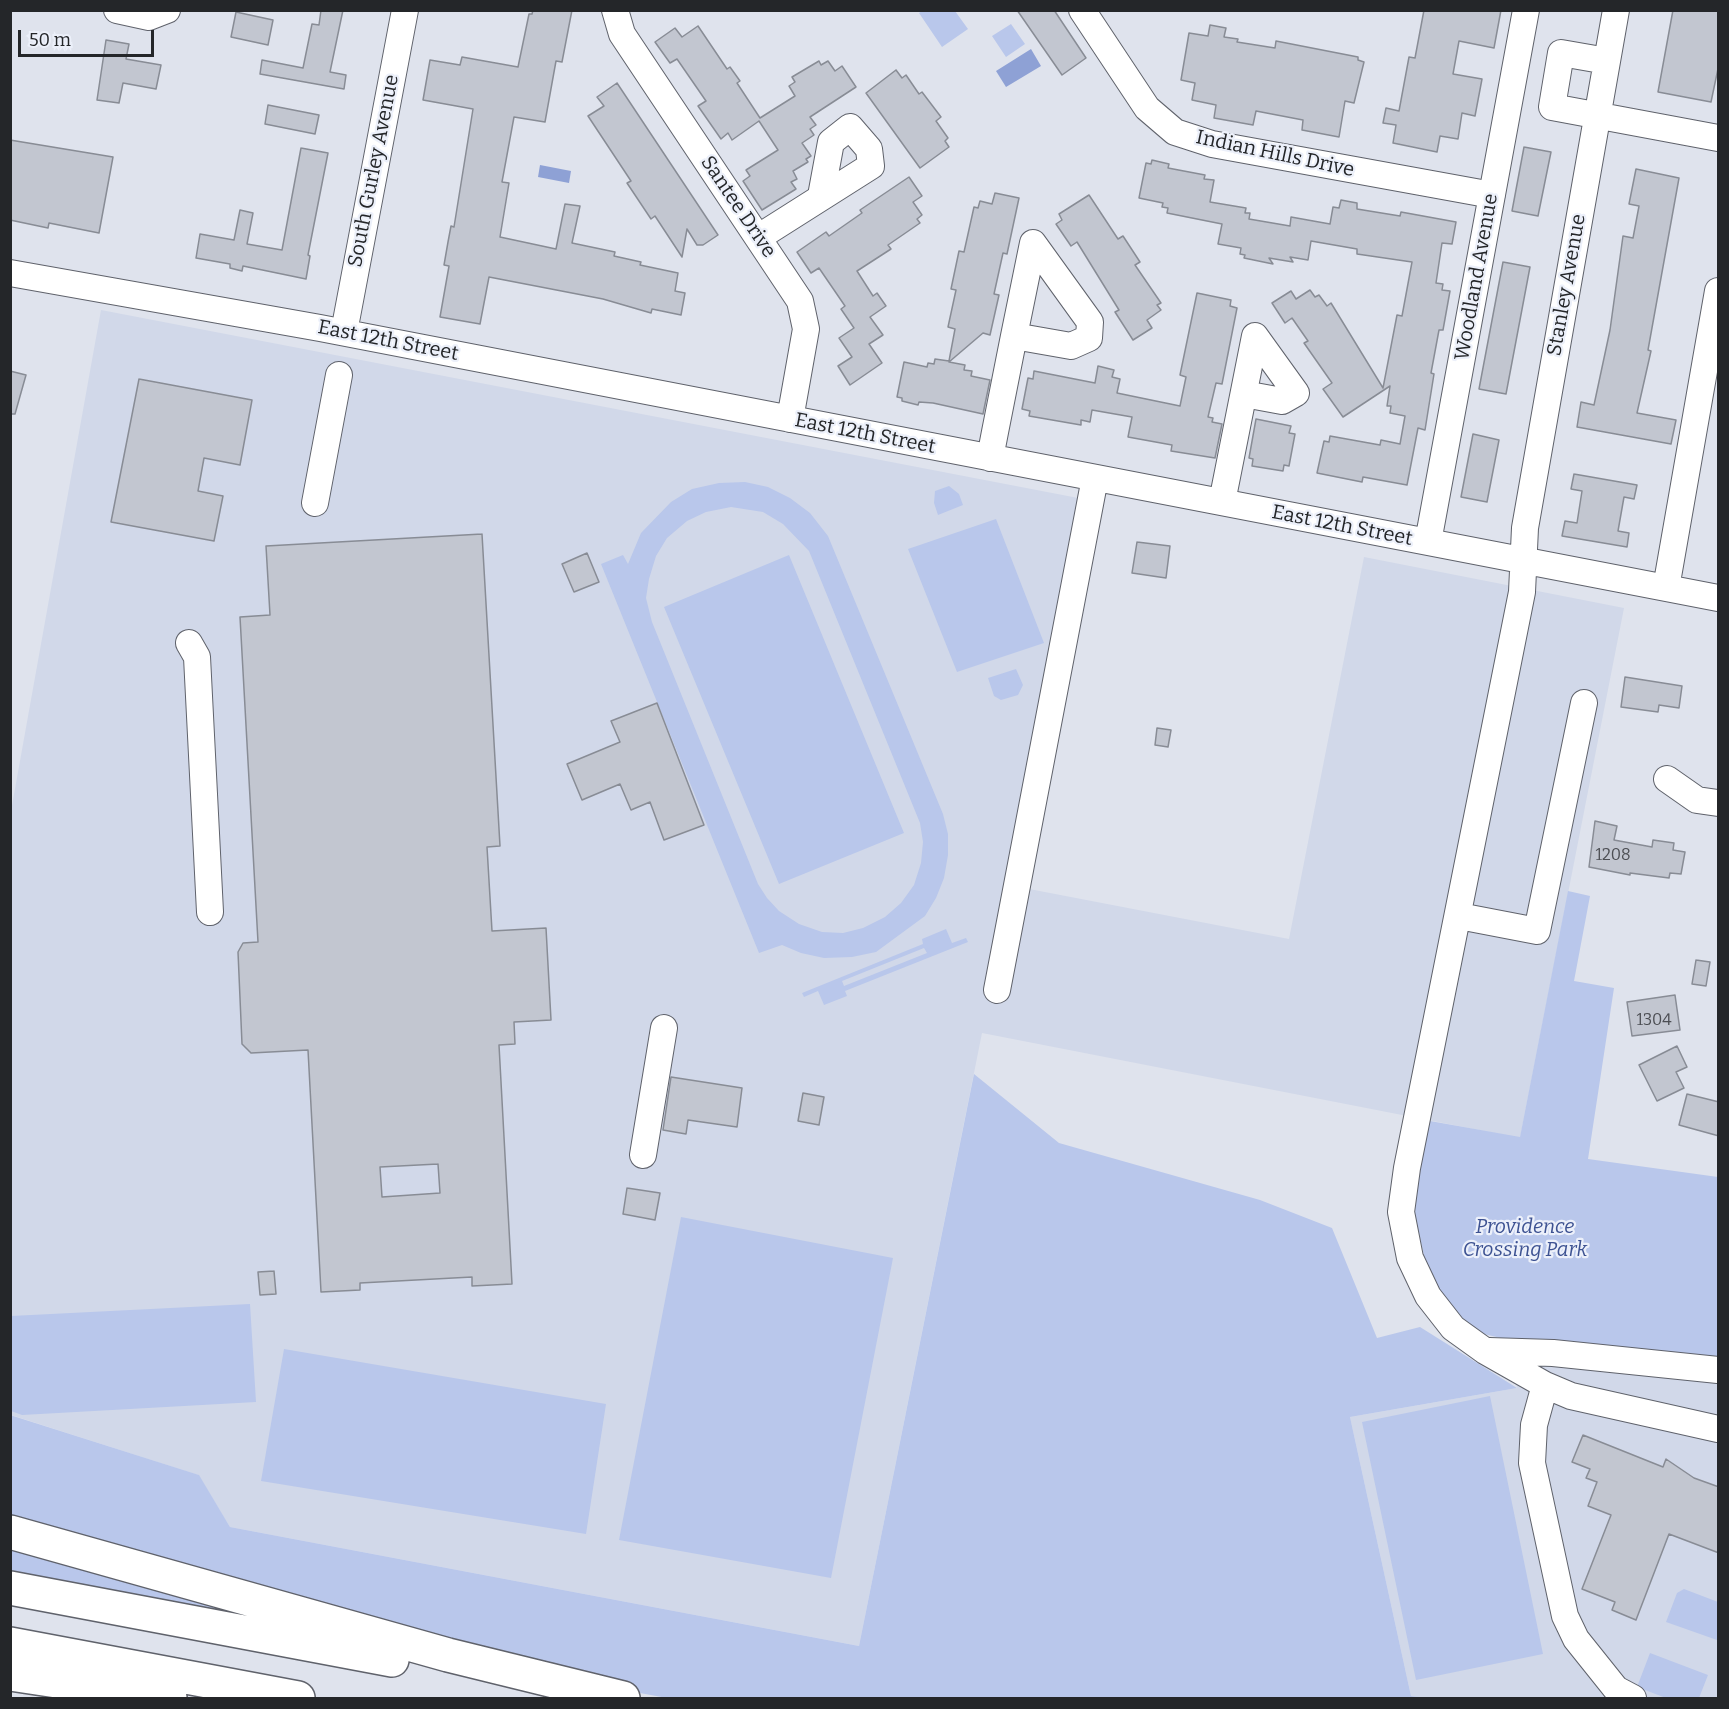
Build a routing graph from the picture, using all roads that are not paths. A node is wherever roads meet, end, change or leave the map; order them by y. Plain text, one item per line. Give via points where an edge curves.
1 (117, 10) edge
2 (167, 10) edge
3 (405, 10) edge
4 (615, 10) edge
5 (1082, 10) edge
6 (1526, 10) edge
7 (1616, 10) edge
8 (1607, 61) junction
9 (1597, 116) junction
10 (1719, 138) edge
11 (1492, 195) junction
12 (821, 196) dead end
13 (759, 237) junction
14 (10, 273) edge
15 (1719, 291) edge
16 (344, 332) junction
17 (1014, 336) dead end
18 (339, 375) dead end
19 (1244, 394) dead end
20 (790, 419) junction
21 (990, 458) junction
22 (1095, 478) junction
23 (1222, 502) junction
24 (315, 503) dead end
25 (1428, 543) junction
26 (1524, 561) junction
27 (1666, 588) junction
28 (1719, 598) edge
29 (189, 643) dead end
30 (1584, 703) dead end
31 (1667, 778) dead end
32 (1719, 803) edge
33 (210, 912) dead end
34 (1459, 916) junction
35 (997, 990) dead end
36 (664, 1028) dead end
37 (643, 1155) dead end
38 (1485, 1351) junction
39 (1719, 1370) edge
40 (1545, 1385) junction
41 (1719, 1429) edge
42 (10, 1532) edge
43 (10, 1588) edge
44 (10, 1644) edge
45 (10, 1674) edge
46 (170, 1698) edge
47 (298, 1698) edge
48 (600, 1698) edge
49 (623, 1698) edge
50 (1633, 1698) edge

1 - 2 street via 149,17
3 - 16 street, South Gurley Avenue
4 - 13 street, Santee Drive via 622,34
5 - 11 street, Indian Hills Drive via 1147,108 1175,132 1212,144
6 - 11 street, Woodland Avenue
7 - 8 street, Stanley Avenue
8 - 9 street, Stanley Avenue
8 - 9 street via 1561,53 1552,107
9 - 10 street
9 - 26 street, Stanley Avenue via 1525,528
11 - 25 street, Woodland Avenue
12 - 13 street
13 - 20 street, Santee Drive via 801,301 806,329
14 - 16 street, East 12th Street
15 - 27 street
16 - 20 street, East 12th Street
17 - 21 street
18 - 24 street
19 - 23 street
20 - 21 street, East 12th Street
21 - 22 street, East 12th Street
22 - 23 street, East 12th Street
22 - 35 street
23 - 25 street, East 12th Street
25 - 26 street, East 12th Street
26 - 27 street, East 12th Street
26 - 34 street, Stanley Avenue via 1520,603
27 - 28 street, East 12th Street
29 - 33 street via 197,657
30 - 34 street via 1537,931
31 - 32 street via 1696,800
34 - 38 street, Stanley Avenue via 1401,1212 1410,1258 1428,1296 1453,1328
36 - 37 street
38 - 39 street via 1553,1353
38 - 40 street, Stanley Avenue
40 - 41 street, Stanley Avenue via 1571,1396
40 - 50 street via 1534,1425 1532,1463 1565,1616 1576,1639 1617,1689
42 - 49 highway via 325,1621
43 - 48 highway
44 - 47 highway
45 - 46 highway

